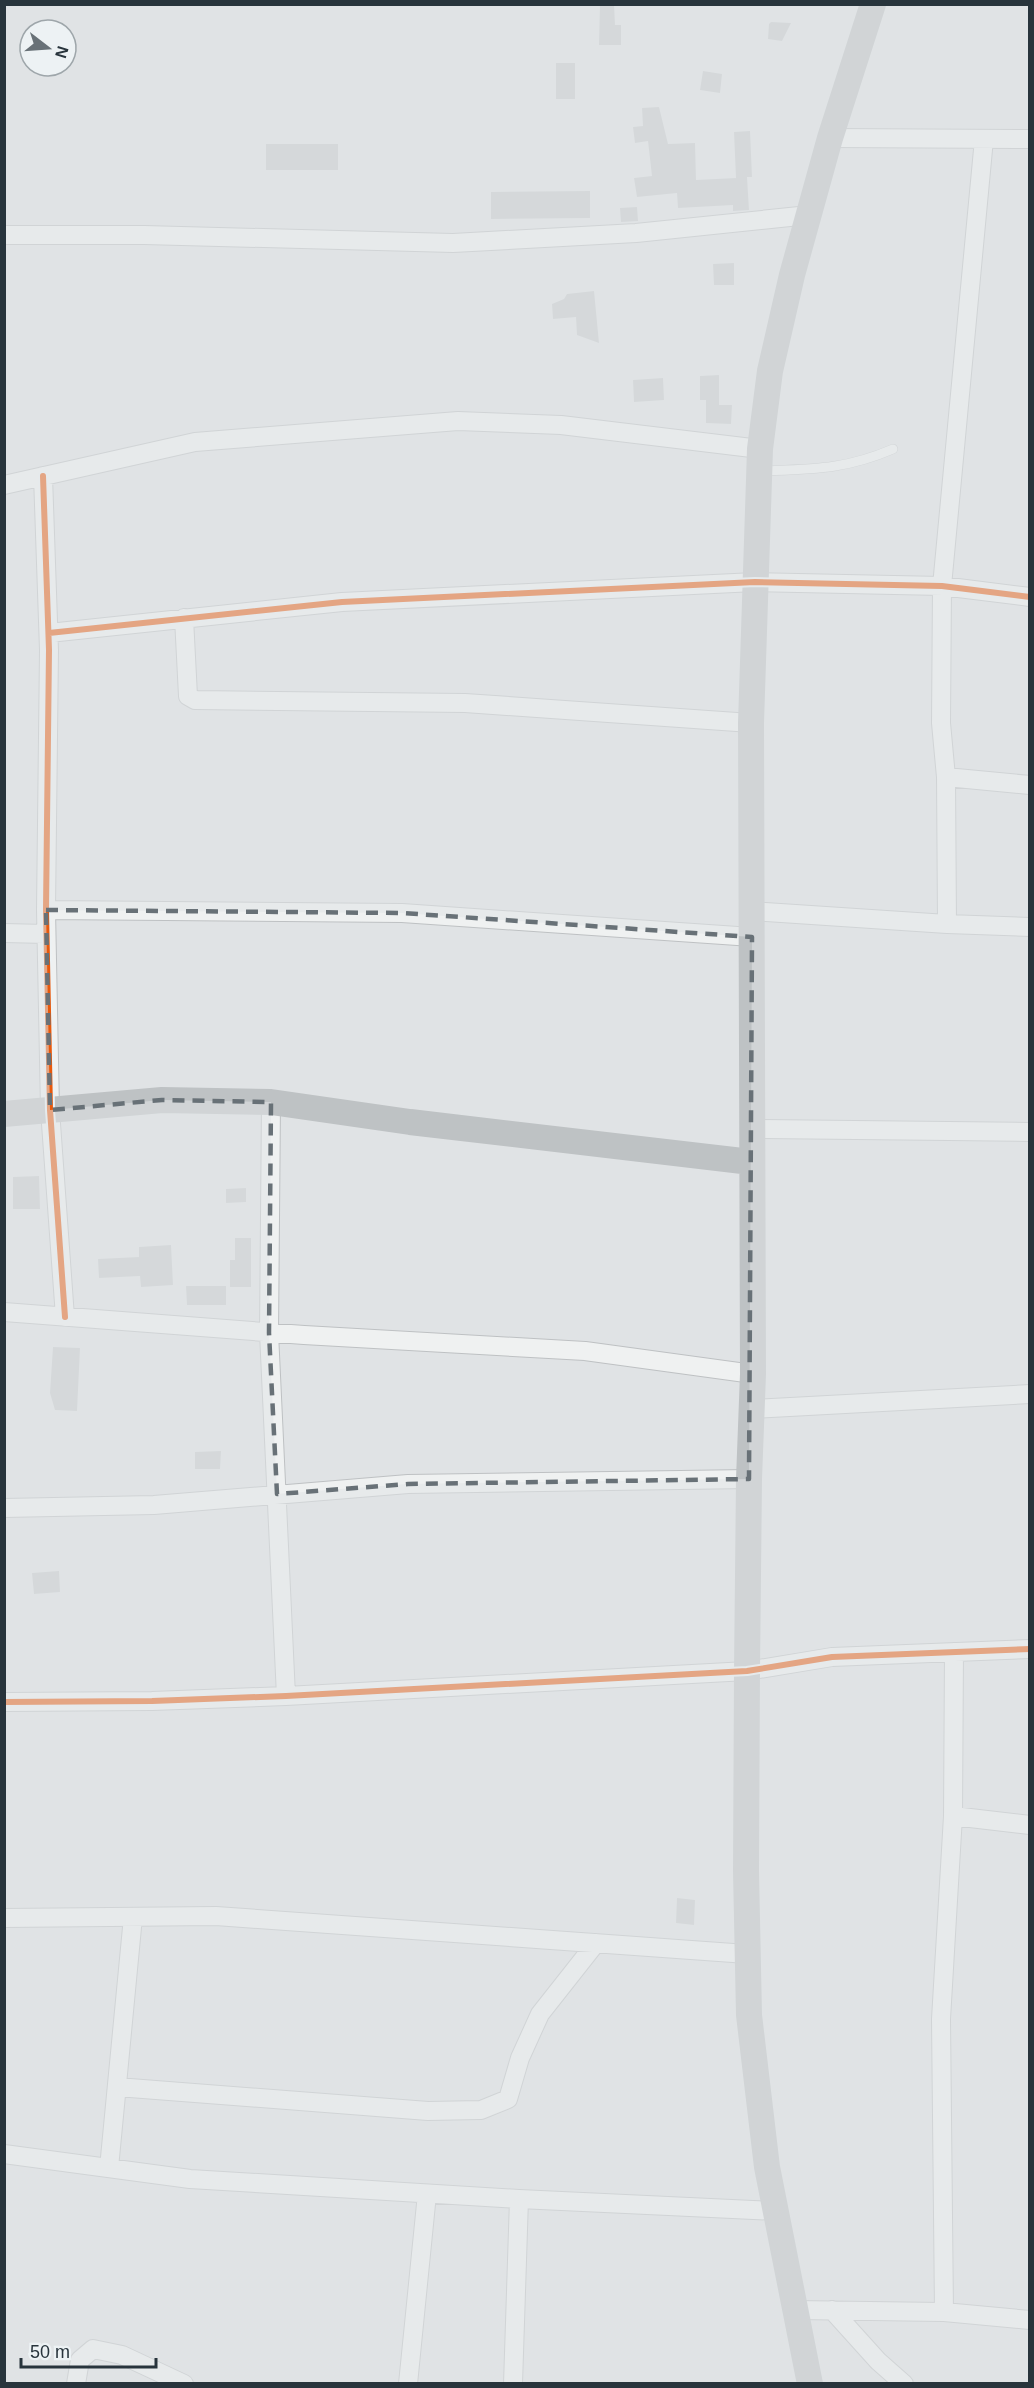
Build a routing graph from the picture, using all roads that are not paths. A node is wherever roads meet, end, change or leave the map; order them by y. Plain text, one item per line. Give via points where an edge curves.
1 (873, 4) edge
2 (830, 138) junction
3 (984, 138) junction
4 (1029, 139) edge
5 (809, 215) junction
6 (4, 235) edge
7 (893, 449) dead end
8 (760, 460) junction
9 (43, 476) junction
10 (4, 485) edge
11 (756, 582) junction
12 (942, 586) junction
13 (1029, 597) edge
14 (184, 618) junction
15 (49, 633) junction
16 (751, 723) junction
17 (945, 777) junction
18 (1029, 785) edge
19 (46, 910) junction
20 (751, 911) junction
21 (947, 924) junction
22 (1029, 927) edge
23 (4, 933) edge
24 (46, 934) junction
25 (752, 937) junction
26 (272, 1102) junction
27 (50, 1110) junction
28 (4, 1114) edge
29 (751, 1129) junction
30 (1029, 1132) edge
31 (751, 1162) junction
32 (4, 1312) edge
33 (65, 1317) junction
34 (268, 1333) junction
35 (753, 1374) junction
36 (1029, 1394) edge
37 (751, 1409) junction
38 (748, 1479) junction
39 (277, 1494) junction
40 (4, 1508) edge
41 (1029, 1649) edge
42 (954, 1652) junction
43 (747, 1671) junction
44 (286, 1696) junction
45 (4, 1702) edge
46 (953, 1816) junction
47 (1029, 1824) edge
48 (133, 1917) junction
49 (4, 1918) edge
50 (596, 1943) junction
51 (747, 1954) junction
52 (117, 2087) junction
53 (4, 2154) edge
54 (109, 2168) junction
55 (427, 2194) junction
56 (519, 2199) junction
57 (776, 2211) junction
58 (795, 2310) junction
59 (832, 2310) junction
60 (944, 2312) junction
61 (1029, 2320) edge
62 (76, 2384) edge
63 (184, 2384) edge
64 (408, 2384) edge
65 (513, 2384) edge
66 (810, 2384) edge
67 (904, 2384) edge

1 - 2 main road
2 - 3 street
2 - 5 main road
3 - 4 street
3 - 12 street
5 - 6 street via 636,233 453,243
5 - 8 main road via 771,371
7 - 8 lane via 828,469
8 - 9 street via 561,425 458,421 195,442
8 - 11 main road
9 - 10 street
9 - 15 street
11 - 12 street
11 - 14 street via 342,602
11 - 16 main road
12 - 13 street
12 - 17 street via 941,723
14 - 15 street
14 - 16 street via 188,696 195,700 465,703
15 - 19 street
16 - 20 main road
17 - 18 street
17 - 21 street
19 - 24 street
19 - 25 street via 402,913
20 - 21 street
20 - 25 main road
21 - 22 street
23 - 24 street
24 - 27 street
25 - 29 main road
26 - 27 main road via 162,1100
26 - 31 main road
26 - 34 street
27 - 28 main road
27 - 33 street
29 - 30 street
29 - 31 main road
31 - 35 main road
32 - 33 street
33 - 34 street
34 - 35 street via 585,1351
34 - 39 street
35 - 37 main road
36 - 37 street
37 - 38 main road
38 - 39 street via 408,1484
38 - 43 main road
39 - 40 street via 154,1505
39 - 44 street
41 - 42 street
42 - 43 street via 832,1657
42 - 46 street
43 - 44 street
43 - 51 main road
44 - 45 street
46 - 47 street
46 - 60 street via 941,2019
48 - 49 street
48 - 50 street via 216,1916
48 - 52 street
50 - 51 street
50 - 52 street via 540,2014 520,2058 508,2099 481,2110 428,2111
51 - 57 main road via 749,2015 767,2168
52 - 54 street
53 - 54 street
54 - 55 street via 190,2179
55 - 56 street
55 - 64 street
56 - 57 street
56 - 65 street
57 - 58 main road
58 - 59 street
58 - 66 main road
59 - 60 street
59 - 67 street
60 - 61 street
62 - 63 street via 80,2360 93,2349 122,2355

